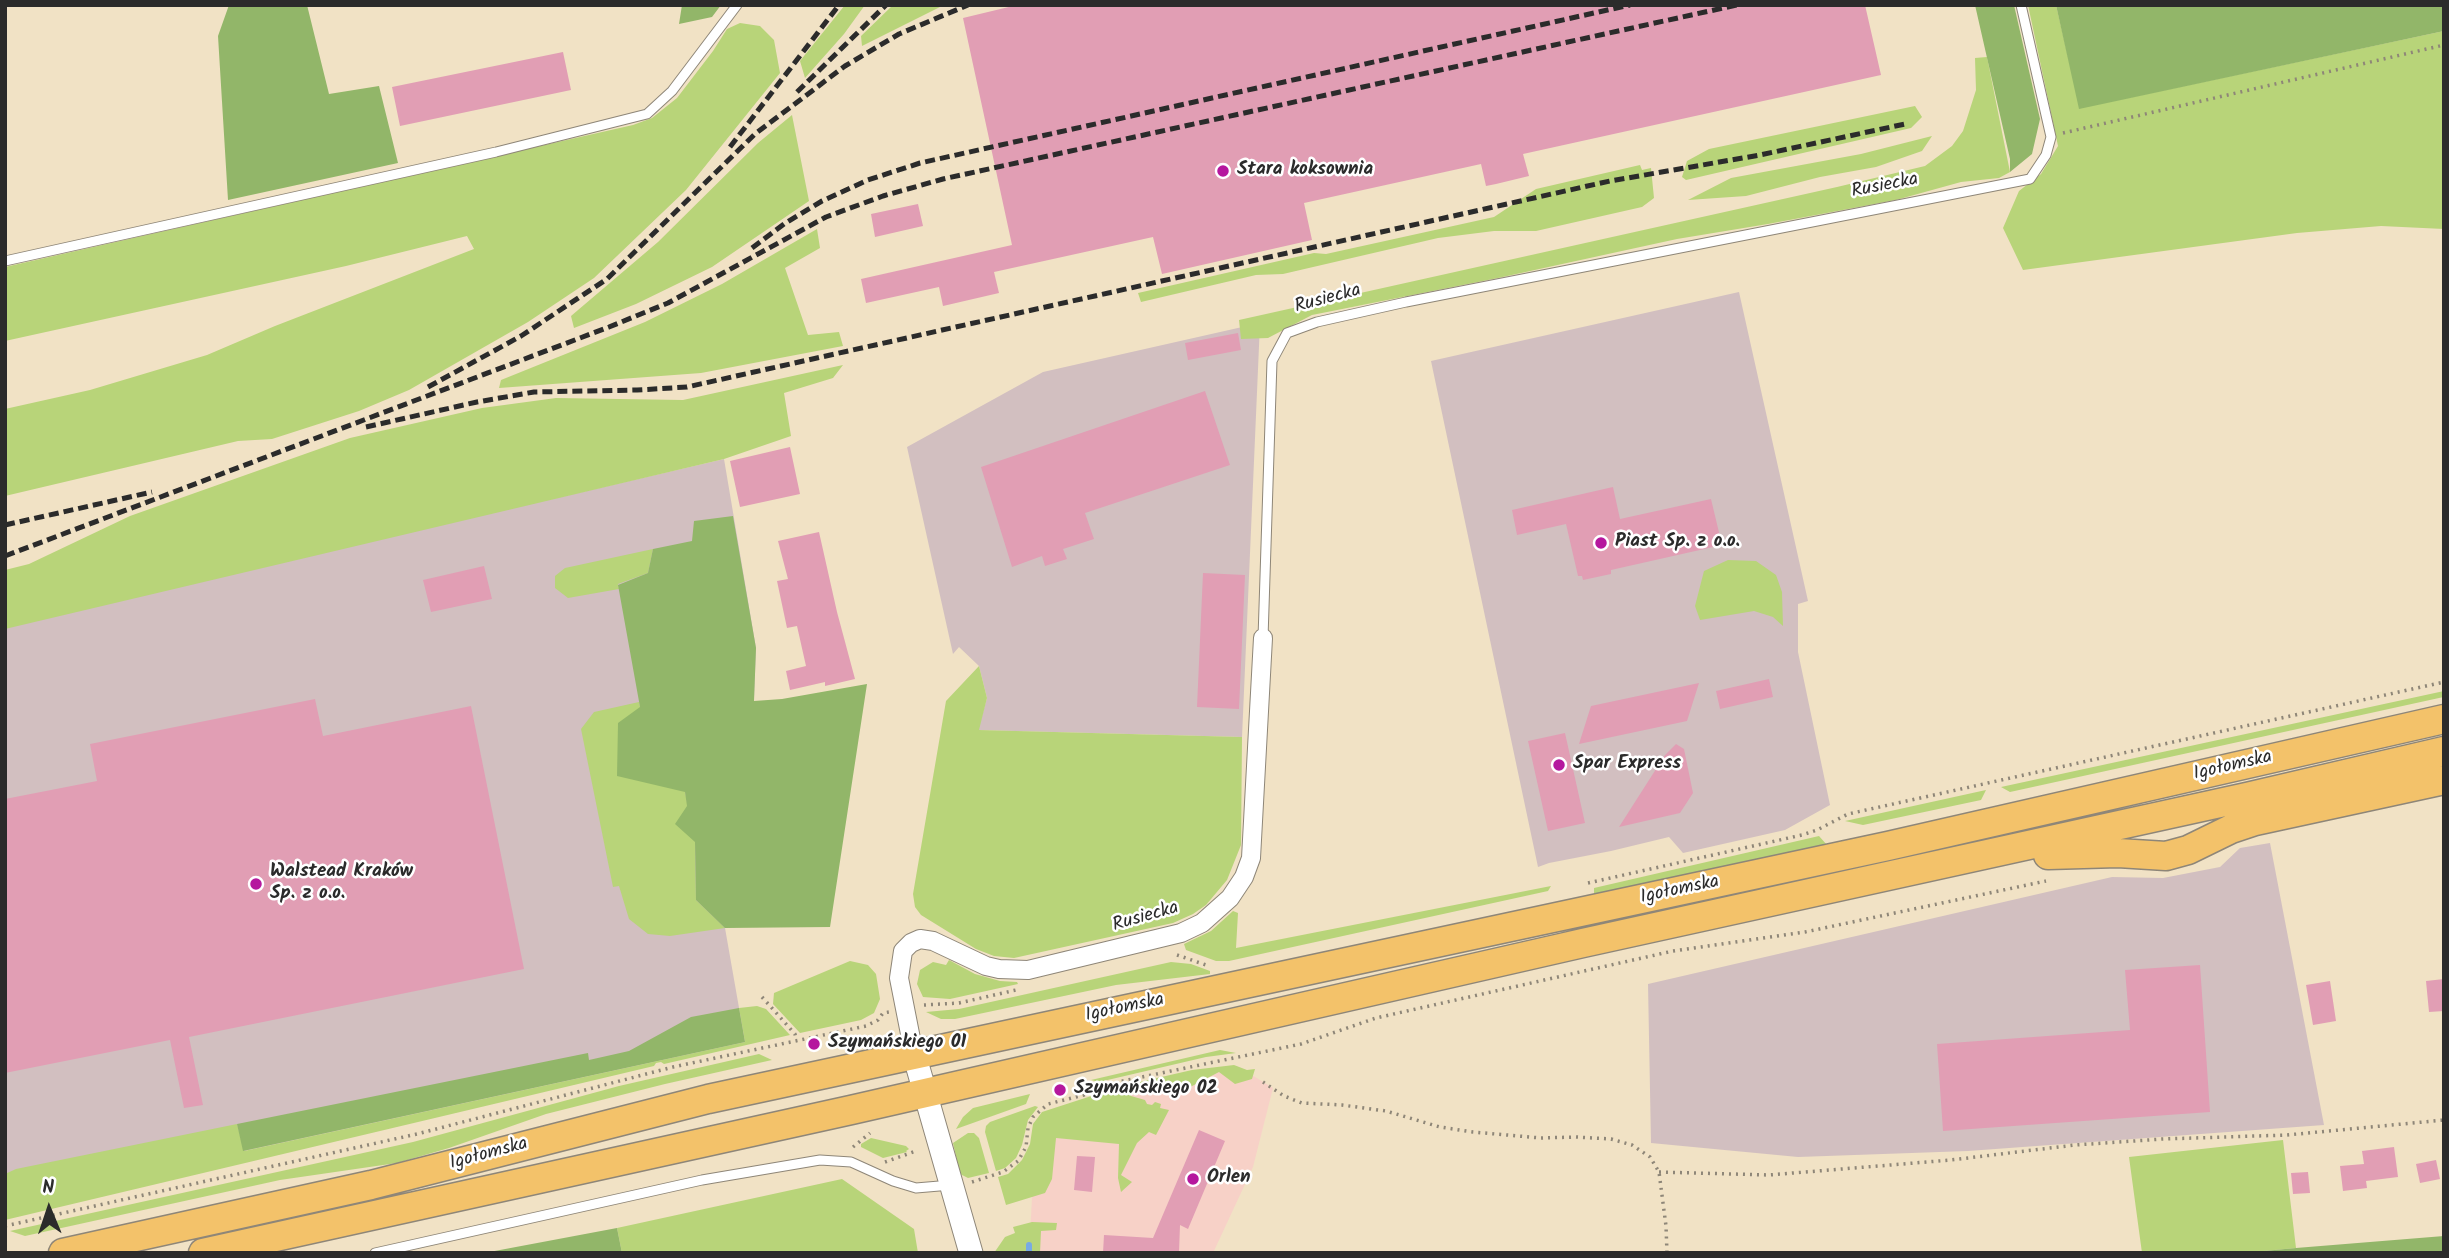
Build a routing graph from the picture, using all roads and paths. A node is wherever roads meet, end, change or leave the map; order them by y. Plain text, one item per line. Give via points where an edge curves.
1 (737, 5) edge
2 (2021, 5) edge
3 (2444, 45) edge
4 (2051, 137) junction
5 (5, 261) edge
6 (1263, 638) joint
7 (2444, 682) edge
8 (2444, 713) edge
9 (2444, 719) edge
10 (2411, 726) junction
11 (2444, 751) edge
12 (2444, 780) edge
13 (1954, 862) junction
14 (2055, 879) dead end
15 (1591, 882) dead end
16 (1174, 955) dead end
17 (1217, 968) dead end
18 (1026, 988) dead end
19 (762, 997) dead end
20 (917, 1006) dead end
21 (890, 1012) dead end
22 (796, 1040) junction
23 (914, 1054) junction
24 (1263, 1082) dead end
25 (925, 1093) junction
26 (2444, 1120) edge
27 (870, 1133) dead end
28 (852, 1149) dead end
29 (916, 1151) dead end
30 (884, 1162) dead end
31 (1659, 1172) junction
32 (952, 1185) junction
33 (5, 1226) edge
34 (63, 1253) edge
35 (203, 1253) edge
36 (375, 1253) edge
37 (971, 1253) edge
38 (1667, 1253) edge

1 - 5 lane via 673,91 648,114
2 - 4 lane
3 - 4 path via 2072,128
4 - 6 lane, Rusiecka via 2030,180 1406,302 1287,333 1272,361
6 - 23 street, Rusiecka via 1251,858 1230,898 1202,923 1181,933 1028,970 986,966 926,940 911,943 903,951 899,978
7 - 15 path via 1848,814 1802,835
8 - 10 main road
9 - 10 main road, Igołomska
10 - 23 main road, Igołomska via 1888,846
11 - 13 main road, Igołomska
12 - 13 main road via 2255,821 2166,856 2087,853
13 - 25 main road, Igołomska
14 - 32 path via 1881,918 1673,951 1376,1018 1301,1044 1089,1091 1040,1110 1028,1128 1023,1154 1009,1170
16 - 17 path
18 - 20 path via 959,1003
19 - 22 path
21 - 22 path via 866,1026
22 - 33 path via 417,1134
23 - 25 street
23 - 34 main road, Igołomska via 708,1099 371,1185
24 - 31 path via 1302,1103 1386,1111 1440,1127 1541,1138 1611,1139 1650,1157
25 - 32 street
25 - 35 main road, Igołomska
26 - 31 path via 2287,1135 2075,1145 1769,1175
27 - 28 path
29 - 30 path
31 - 38 path
32 - 36 lane via 916,1188 851,1162 820,1160 702,1180
32 - 37 street

